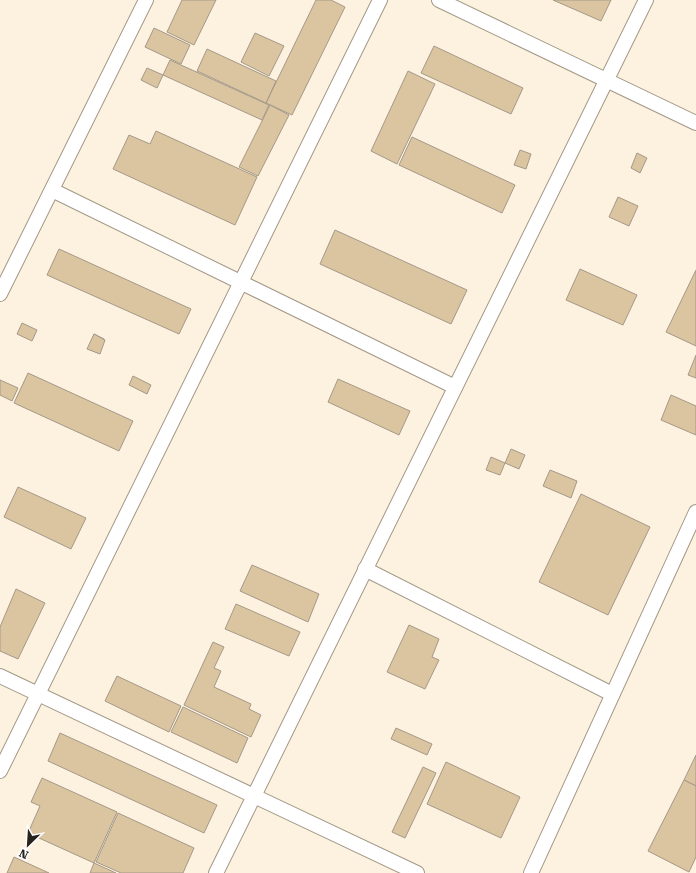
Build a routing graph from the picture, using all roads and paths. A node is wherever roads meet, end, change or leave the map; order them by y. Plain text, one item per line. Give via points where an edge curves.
1 (146, 0) edge
2 (380, 0) edge
3 (439, 0) edge
4 (646, 0) edge
5 (607, 80) junction
6 (696, 124) edge
7 (52, 190) junction
8 (241, 282) junction
9 (0, 294) edge
10 (455, 387) junction
11 (696, 512) edge
12 (366, 569) junction
13 (0, 676) edge
14 (38, 694) junction
15 (612, 694) junction
16 (0, 771) edge
17 (254, 796) junction
18 (216, 873) edge
19 (417, 873) edge
20 (531, 873) edge

1 - 7 street
2 - 8 street
3 - 5 street
4 - 5 street
5 - 6 street
5 - 10 street
7 - 8 street
7 - 9 street
8 - 10 street
8 - 14 street
10 - 12 street
11 - 15 street
12 - 15 street
12 - 17 street
13 - 14 street
14 - 16 street
14 - 17 street
15 - 20 street
17 - 18 street
17 - 19 street

